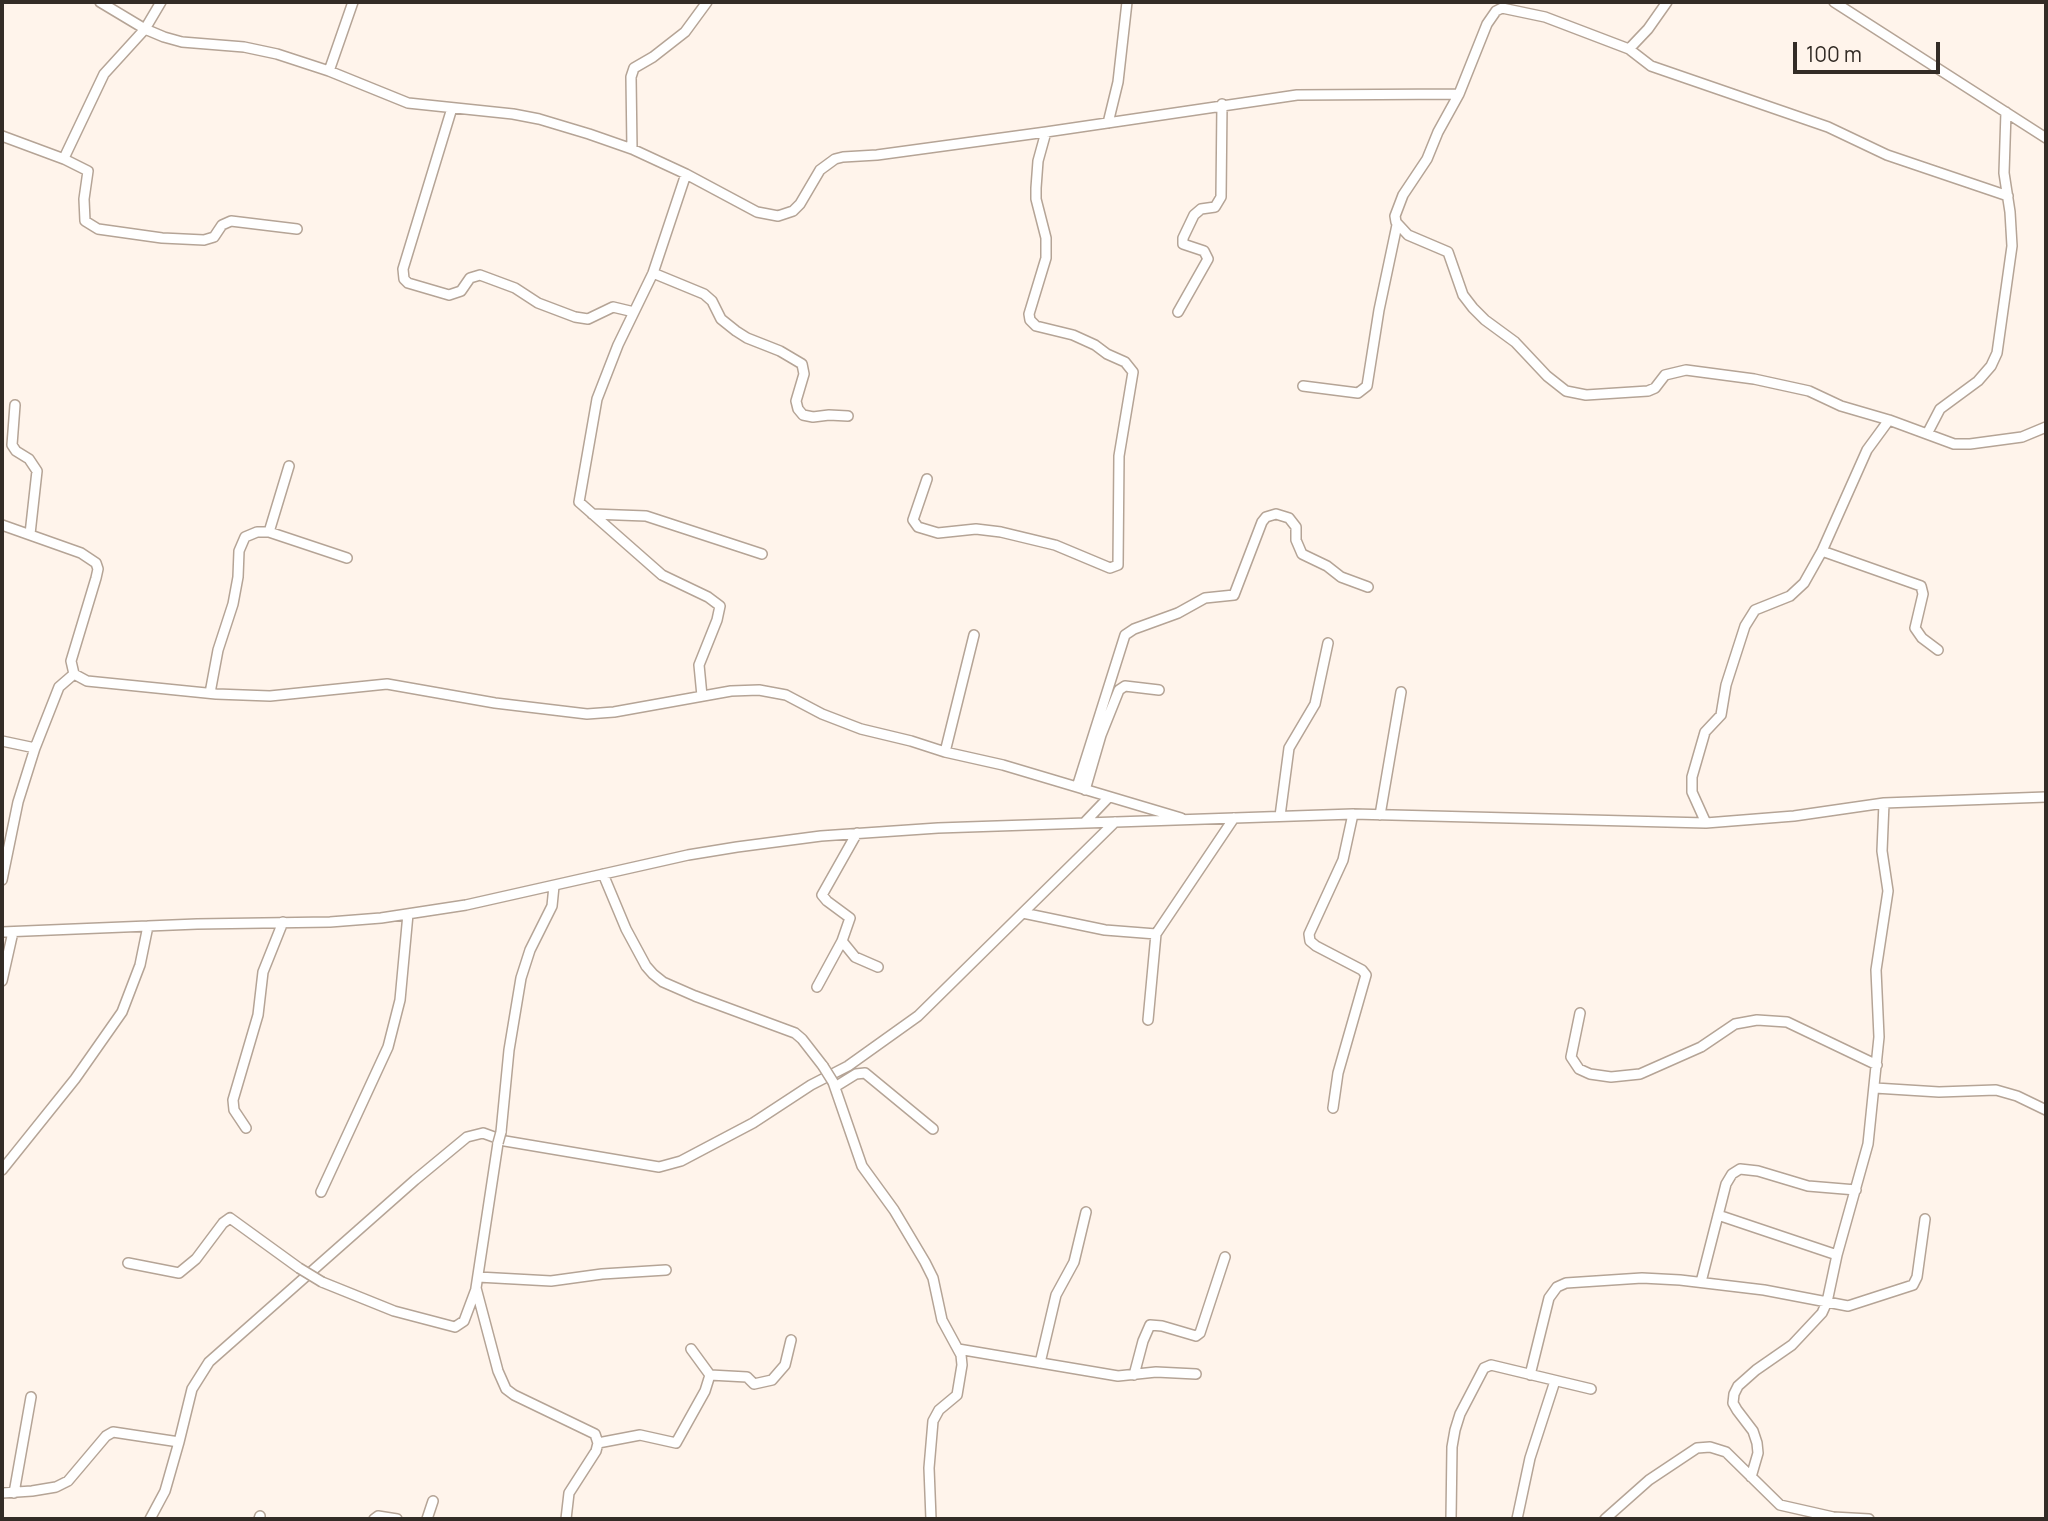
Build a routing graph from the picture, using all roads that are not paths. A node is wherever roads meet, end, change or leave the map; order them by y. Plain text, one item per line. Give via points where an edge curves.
1 (100, 2) edge
2 (161, 2) edge
3 (353, 2) edge
4 (707, 2) edge
5 (1128, 2) edge
6 (1667, 2) edge
7 (1834, 2) edge
8 (145, 29) junction
9 (1629, 49) junction
10 (329, 71) junction
11 (1459, 94) junction
12 (1222, 104) junction
13 (452, 108) junction
14 (2006, 112) junction
15 (1108, 123) junction
16 (1046, 132) junction
17 (2, 136) edge
18 (2046, 138) edge
19 (632, 149) junction
20 (64, 159) junction
21 (686, 174) junction
22 (2008, 195) junction
23 (1397, 225) junction
24 (297, 229) dead end
25 (653, 273) junction
26 (634, 312) junction
27 (1178, 312) dead end
28 (1303, 386) dead end
29 (15, 405) dead end
30 (848, 416) dead end
31 (1889, 419) junction
32 (2046, 427) edge
33 (1927, 434) junction
34 (289, 466) dead end
35 (928, 479) dead end
36 (592, 514) junction
37 (2, 525) edge
38 (269, 532) junction
39 (30, 534) junction
40 (1822, 551) junction
41 (762, 554) dead end
42 (347, 558) dead end
43 (1368, 587) dead end
44 (974, 635) dead end
45 (1328, 643) dead end
46 (1938, 650) dead end
47 (74, 674) junction
48 (1159, 690) dead end
49 (1401, 692) dead end
50 (210, 693) junction
51 (702, 696) junction
52 (2, 741) edge
53 (35, 748) junction
54 (945, 752) junction
55 (1081, 789) junction
56 (2046, 797) edge
57 (1108, 798) junction
58 (1884, 803) junction
59 (1353, 814) junction
60 (1380, 815) junction
61 (1280, 816) junction
62 (1234, 818) junction
63 (1190, 821) junction
64 (1085, 822) junction
65 (1115, 822) junction
66 (1706, 823) junction
67 (857, 833) junction
68 (6, 836) edge
69 (603, 874) junction
70 (2, 880) edge
71 (554, 886) junction
72 (1023, 913) junction
73 (408, 914) junction
74 (283, 922) junction
75 (148, 926) junction
76 (2, 932) edge
77 (13, 932) junction
78 (1156, 934) junction
79 (842, 941) junction
80 (878, 967) dead end
81 (2, 981) edge
82 (817, 987) dead end
83 (1580, 1013) dead end
84 (1148, 1020) dead end
85 (1877, 1065) junction
86 (834, 1085) junction
87 (1875, 1088) junction
88 (1333, 1108) dead end
89 (2046, 1110) edge
90 (246, 1128) dead end
91 (933, 1129) dead end
92 (2, 1170) edge
93 (1856, 1190) junction
94 (321, 1192) dead end
95 (1086, 1212) dead end
96 (1718, 1214) junction
97 (1925, 1219) dead end
98 (1837, 1255) junction
99 (1226, 1257) dead end
100 (128, 1263) dead end
101 (666, 1270) dead end
102 (477, 1282) junction
103 (1700, 1282) junction
104 (1827, 1302) junction
105 (791, 1340) dead end
106 (691, 1349) dead end
107 (958, 1349) junction
108 (1040, 1363) junction
109 (1196, 1374) dead end
110 (710, 1375) junction
111 (1134, 1375) junction
112 (1530, 1375) junction
113 (1555, 1381) junction
114 (1591, 1389) dead end
115 (31, 1397) dead end
116 (173, 1441) junction
117 (598, 1443) junction
118 (1751, 1478) junction
119 (2, 1493) edge
120 (14, 1493) junction
121 (433, 1501) dead end
122 (150, 1519) edge
123 (374, 1519) edge
124 (397, 1519) edge
125 (428, 1519) edge
126 (566, 1519) edge
127 (931, 1519) edge
128 (1451, 1519) edge
129 (1517, 1519) edge
130 (1605, 1519) edge
131 (1869, 1519) edge

1 - 8 street
2 - 8 street
3 - 10 street
4 - 19 street via 685,32 632,71
5 - 15 street
6 - 9 street
7 - 14 street
8 - 10 street via 182,42 260,50
8 - 20 street via 104,74
9 - 11 street via 1545,17 1502,8 1487,24
9 - 22 street via 1651,66 1828,127 1887,155
10 - 13 street via 408,103
11 - 12 street via 1297,94
11 - 23 street via 1427,159 1403,195 1395,216
12 - 15 street
12 - 27 street via 1221,197 1215,207 1194,215 1183,238 1183,244 1208,257
13 - 19 street via 539,119
13 - 26 street via 403,269 404,279 449,295 480,275 575,317 588,319 613,307
14 - 18 street
14 - 22 street
15 - 16 street
16 - 21 street via 835,159 820,170 793,211 778,216 757,212
16 - 35 street via 1036,188 1046,258 1029,314 1036,326 1085,340 1125,362 1133,372 1119,456 1118,565 1110,568 1055,545 1001,532 938,533 918,527 913,520
17 - 20 street
19 - 21 street
20 - 24 street via 88,171 83,217 99,229 204,240 231,221
21 - 25 street
22 - 33 street via 2012,246 1997,353 1978,381 1940,409
23 - 28 street via 1367,386 1358,393
23 - 31 street via 1408,235 1448,252 1463,295 1473,308 1566,391 1586,395 1648,391 1665,375 1686,370 1809,391 1841,406
25 - 26 street
25 - 30 street via 704,294 736,331 803,364 796,401 803,415
26 - 36 street via 603,381 593,417 579,496 579,502
29 - 39 street via 12,445 37,471
31 - 33 street
31 - 40 street via 1867,450
32 - 33 street via 2022,437 1970,444 1954,444
34 - 38 street
36 - 41 street via 646,516
36 - 51 street via 662,575 720,606 699,665
37 - 39 street
38 - 42 street
38 - 50 street via 250,533 241,542 236,591
39 - 47 street via 81,552 98,569 71,661
40 - 46 street via 1921,586 1915,628
40 - 66 street via 1797,591 1755,610 1745,626 1721,715 1705,732 1692,778 1692,792
43 - 55 street via 1302,554 1296,527 1289,518 1266,517 1234,596 1205,598 1125,635
44 - 54 street
45 - 61 street via 1315,704 1289,748
47 - 50 street via 113,685
47 - 53 street via 59,687
48 - 55 street via 1125,686 1118,690
49 - 60 street
50 - 51 street via 270,696 387,684 587,713
51 - 54 street via 771,691 841,722
52 - 53 street
53 - 68 street
54 - 55 street
55 - 57 street
56 - 58 street
57 - 63 street
57 - 64 street
58 - 66 street
58 - 85 street via 1882,851 1888,891 1875,970
59 - 60 street
59 - 61 street
59 - 88 street via 1343,860 1309,934 1312,944 1366,975 1338,1073
60 - 66 street
61 - 62 street
62 - 63 street
62 - 78 street
63 - 65 street
64 - 65 street
64 - 67 street
65 - 72 street
67 - 69 street via 725,849
67 - 79 street via 822,895 850,918
68 - 70 street
69 - 71 street
69 - 86 street, bridge via 626,929 653,974 695,996 795,1033
71 - 73 street
71 - 102 street, bridge via 552,906 521,978
72 - 78 street via 1105,930
72 - 116 street via 918,1016 848,1066 681,1161 659,1167 505,1141 483,1133 467,1137 209,1363 192,1389
73 - 74 street via 356,921
73 - 94 street via 400,1000 388,1047
74 - 75 street
74 - 90 street via 262,972 258,1015 233,1100
75 - 77 street
75 - 92 street via 140,965 122,1012
76 - 77 street
77 - 81 street
78 - 84 street
79 - 80 street via 855,957
79 - 82 street
83 - 85 street via 1571,1057 1579,1069 1590,1074 1640,1074 1701,1047 1735,1024 1757,1020 1787,1022
85 - 87 street
86 - 91 street via 865,1073
86 - 107 street via 862,1166 925,1262 942,1320
87 - 89 street via 1996,1090
87 - 93 street
93 - 96 street via 1808,1186 1745,1168 1732,1174 1726,1184
93 - 98 street
95 - 108 street via 1074,1262 1056,1295
96 - 98 street
96 - 103 street
97 - 104 street via 1913,1285 1848,1306
98 - 104 street
99 - 111 street via 1200,1333 1196,1336 1150,1325
100 - 102 street, bridge via 179,1273 230,1218 322,1282 394,1311 455,1328 464,1321
101 - 102 street via 551,1281
102 - 117 street via 506,1388 595,1434
103 - 104 street
103 - 112 street via 1643,1278 1574,1281 1557,1287 1549,1298
104 - 118 street via 1810,1328 1756,1370 1734,1394 1733,1403 1757,1443
105 - 110 street via 785,1365 772,1380 754,1384 747,1377
106 - 110 street
107 - 108 street
107 - 127 street via 962,1365 959,1388 933,1421
108 - 111 street
109 - 111 street
110 - 117 street via 676,1443 640,1435
112 - 113 street
112 - 128 street via 1491,1365 1481,1373 1455,1430
113 - 114 street
113 - 129 street via 1530,1458
115 - 120 street
116 - 120 street via 113,1432 68,1481
116 - 122 street via 166,1491
117 - 126 street via 569,1493
118 - 130 street via 1720,1448 1698,1448 1648,1480
118 - 131 street via 1780,1505 1833,1517
119 - 120 street
121 - 125 street
123 - 124 street

